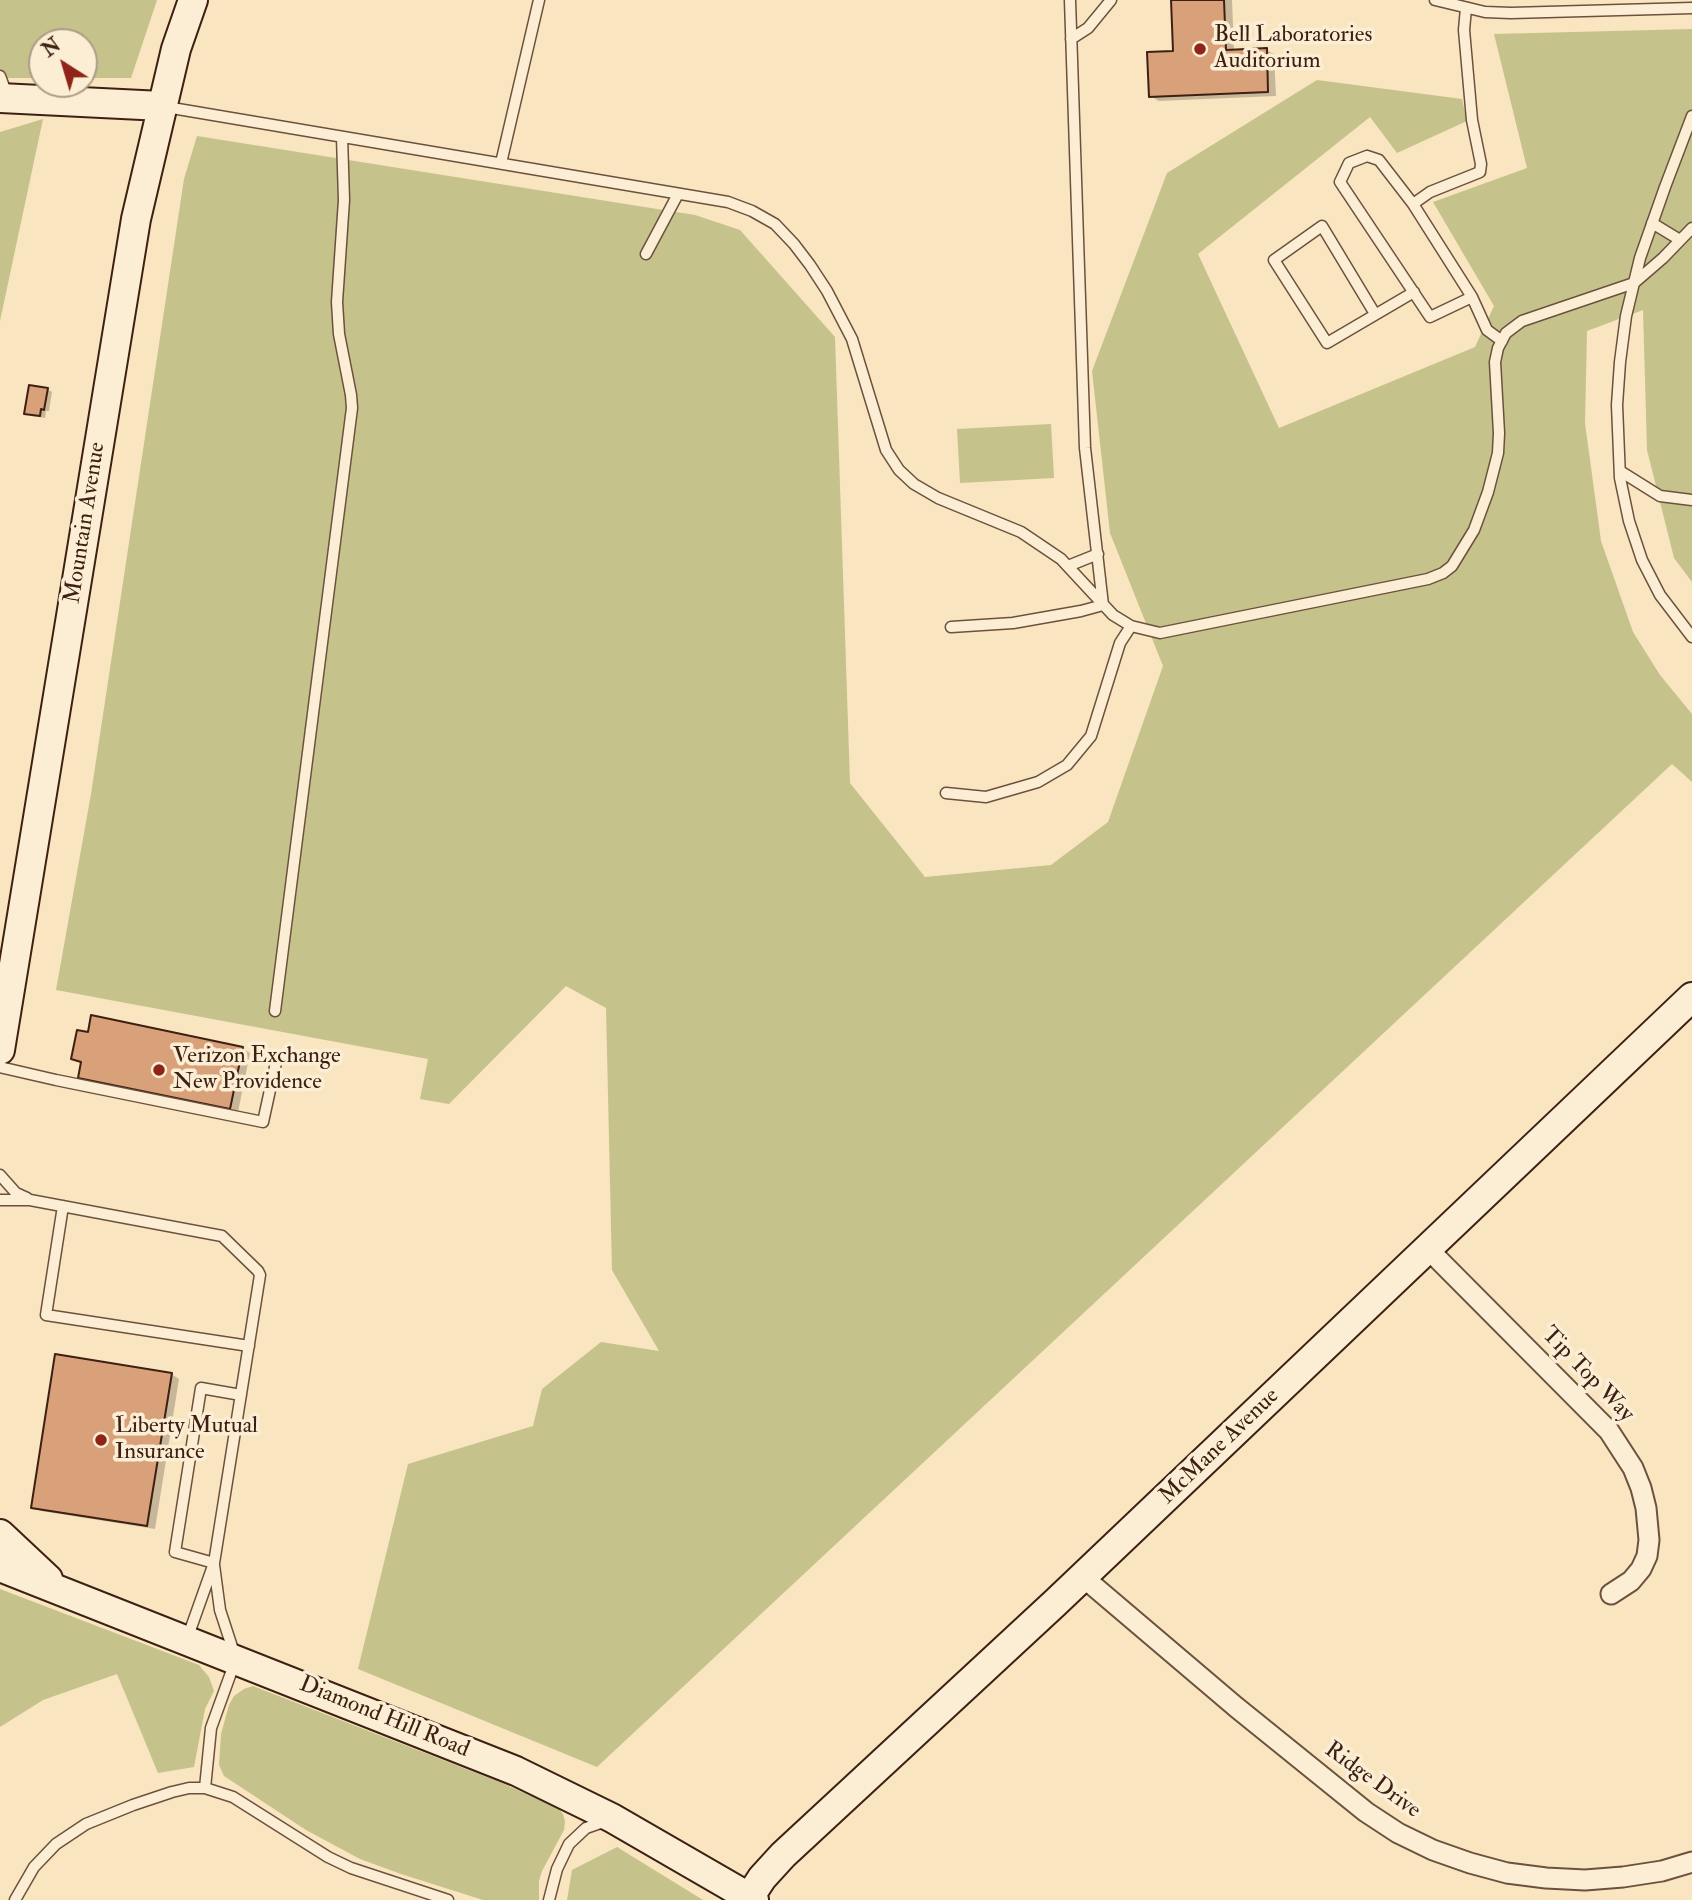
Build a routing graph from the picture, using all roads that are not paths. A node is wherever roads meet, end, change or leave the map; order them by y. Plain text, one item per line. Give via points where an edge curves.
1 (193, 0) edge
2 (539, 0) edge
3 (1070, 0) edge
4 (1111, 0) edge
5 (1440, 1) edge
6 (1466, 8) junction
7 (1692, 8) edge
8 (1071, 39) junction
9 (3, 91) edge
10 (162, 106) junction
11 (1692, 116) edge
12 (342, 137) junction
13 (500, 163) junction
14 (678, 194) junction
15 (1413, 204) junction
16 (1652, 223) junction
17 (1692, 228) edge
18 (1680, 240) junction
19 (646, 254) dead end
20 (1634, 283) junction
21 (1414, 292) junction
22 (1472, 297) junction
23 (1375, 314) junction
24 (1502, 341) junction
25 (1620, 471) junction
26 (1692, 500) edge
27 (1098, 554) junction
28 (1068, 566) junction
29 (1103, 605) junction
30 (1131, 626) junction
31 (951, 627) dead end
32 (1692, 637) edge
33 (946, 793) dead end
34 (1691, 999) edge
35 (275, 1011) dead end
36 (0, 1050) edge
37 (277, 1058) dead end
38 (0, 1067) edge
39 (0, 1175) edge
40 (0, 1200) edge
41 (30, 1200) junction
42 (63, 1206) junction
43 (1428, 1249) junction
44 (249, 1346) junction
45 (241, 1395) junction
46 (0, 1534) edge
47 (214, 1563) junction
48 (0, 1567) edge
49 (1083, 1577) junction
50 (60, 1590) junction
51 (1611, 1594) dead end
52 (187, 1640) junction
53 (236, 1659) junction
54 (205, 1788) junction
55 (612, 1818) junction
56 (1692, 1862) edge
57 (751, 1899) edge
58 (15, 1900) edge
59 (447, 1900) edge
60 (549, 1900) edge

1 - 10 main road, Mountain Avenue
2 - 13 lane
3 - 8 lane
4 - 8 lane via 1088,28
5 - 6 lane
6 - 7 lane via 1511,13
6 - 15 lane via 1464,30 1480,172 1430,192
8 - 27 lane via 1085,448
9 - 10 main road
10 - 12 lane
10 - 36 main road, Mountain Avenue via 136,219
11 - 16 lane
12 - 13 lane
12 - 35 lane via 344,200 337,302 352,408
13 - 14 lane
14 - 19 lane
14 - 28 lane via 752,211 794,244 827,291 852,339 886,450 899,470 938,498 1021,532
15 - 21 lane via 1379,160 1367,156 1349,163 1340,182
15 - 22 lane
16 - 18 lane
16 - 20 lane
17 - 18 lane
18 - 20 lane
20 - 24 lane via 1522,321
20 - 25 lane via 1620,362
21 - 22 lane via 1430,317
21 - 23 lane
22 - 24 lane via 1487,330
23 - 23 lane via 1327,342 1274,260 1322,226
24 - 30 lane via 1494,362 1498,453 1474,530 1443,573 1160,633
25 - 26 lane via 1660,496
25 - 32 lane via 1642,560
27 - 28 lane
27 - 29 lane
28 - 29 lane
29 - 30 lane
29 - 31 lane via 1013,623
30 - 33 lane via 1119,643 1091,736 1067,765 1038,782 986,797
34 - 43 main road, McMane Avenue
37 - 38 lane via 263,1122
39 - 41 lane via 16,1193
40 - 41 lane
41 - 42 lane
42 - 44 lane via 226,1239 260,1275
42 - 44 lane via 46,1315
43 - 49 main road, McMane Avenue
43 - 51 street, Tip Top Way via 1609,1431 1633,1468 1646,1508 1647,1556 1631,1581
44 - 45 lane
45 - 47 lane
45 - 47 lane via 201,1388 176,1552
46 - 50 main road
47 - 52 lane
47 - 53 lane via 220,1610
48 - 50 main road, Diamond Hill Road
49 - 56 street, Ridge Drive via 1366,1812 1433,1850 1507,1873 1585,1880 1661,1871
49 - 57 main road, McMane Avenue via 783,1855
50 - 52 main road, Diamond Hill Road
52 - 53 main road, Diamond Hill Road
53 - 54 lane via 211,1728
53 - 55 main road, Diamond Hill Road via 503,1766
54 - 58 lane via 172,1792 86,1824 56,1844 34,1867
54 - 59 lane via 233,1797 351,1868
55 - 57 main road, Diamond Hill Road
55 - 60 lane via 586,1828 569,1844

